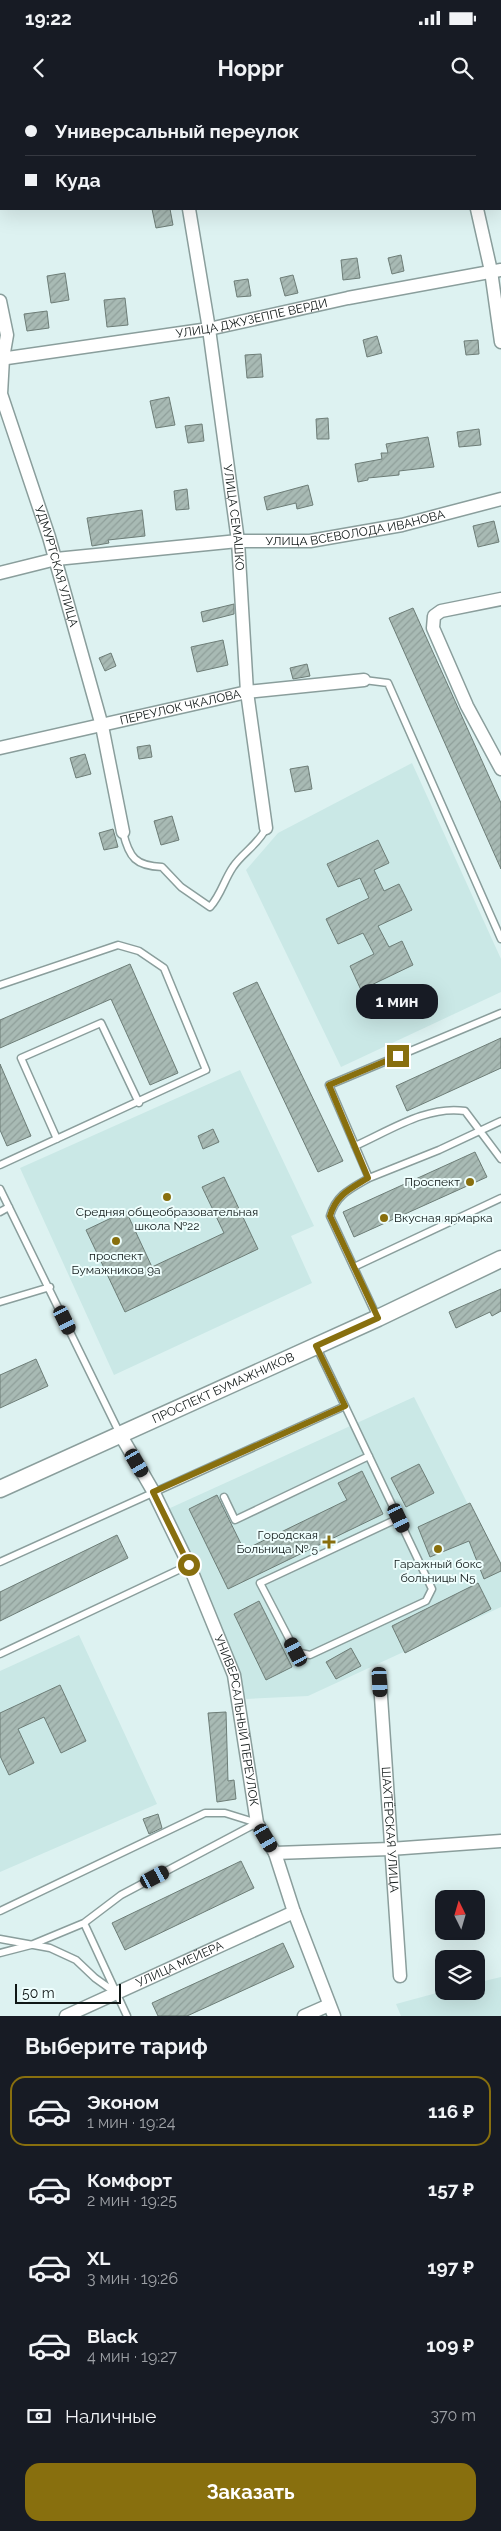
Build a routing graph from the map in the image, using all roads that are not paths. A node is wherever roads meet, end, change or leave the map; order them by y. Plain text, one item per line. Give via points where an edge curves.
1 (189, 210) edge
2 (477, 210) edge
3 (496, 270) edge
4 (0, 300) edge
5 (209, 329) junction
6 (501, 342) edge
7 (1, 359) edge
8 (501, 499) edge
9 (238, 541) junction
10 (56, 559) junction
11 (0, 574) edge
12 (501, 600) edge
13 (364, 680) joint
14 (247, 692) junction
15 (102, 726) junction
16 (0, 748) edge
17 (501, 769) edge
18 (266, 828) joint
19 (123, 832) joint
20 (501, 939) edge
21 (0, 985) edge
22 (501, 1013) edge
23 (138, 1103) junction
24 (501, 1121) edge
25 (481, 1131) junction
26 (57, 1139) junction
27 (355, 1146) junction
28 (501, 1159) edge
29 (0, 1165) edge
30 (368, 1178) junction
31 (0, 1189) edge
32 (501, 1198) edge
33 (9, 1207) junction
34 (0, 1212) edge
35 (501, 1259) edge
36 (354, 1267) junction
37 (50, 1287) junction
38 (0, 1302) edge
39 (378, 1318) junction
40 (316, 1346) junction
41 (345, 1406) junction
42 (120, 1434) junction
43 (369, 1456) junction
44 (0, 1489) edge
45 (153, 1492) junction
46 (224, 1497) dead end
47 (399, 1518) junction
48 (0, 1562) edge
49 (189, 1565) junction
50 (0, 1654) edge
51 (380, 1682) dead end
52 (257, 1823) junction
53 (501, 1841) edge
54 (390, 1849) junction
55 (274, 1853) junction
56 (0, 1911) edge
57 (294, 1912) junction
58 (84, 1922) junction
59 (0, 1938) edge
60 (31, 1945) junction
61 (0, 1953) edge
62 (400, 1976) dead end
63 (116, 1993) junction
64 (331, 2010) edge
65 (66, 2016) edge
66 (127, 2016) edge
67 (304, 2016) edge

1 - 5 street, УЛИЦА СЕМАШКО
2 - 3 street
3 - 5 street, УЛИЦА ДЖУЗЕППЕ ВЕРДИ
3 - 6 street
4 - 7 street, УДМУРТСКАЯ УЛИЦА via 7,335
5 - 7 street, УЛИЦА ДЖУЗЕППЕ ВЕРДИ
5 - 9 street, УЛИЦА СЕМАШКО
7 - 10 street, УДМУРТСКАЯ УЛИЦА via 1,394
8 - 9 street, УЛИЦА ВСЕВОЛОДА ИВАНОВА via 402,525 310,541
9 - 10 street, УЛИЦА ВСЕВОЛОДА ИВАНОВА
9 - 14 street, УЛИЦА СЕМАШКО
10 - 11 street, УЛИЦА ВСЕВОЛОДА ИВАНОВА
10 - 15 street, УДМУРТСКАЯ УЛИЦА
12 - 17 street via 441,610 434,616 433,628 467,706
13 - 14 street, ПЕРЕУЛОК ЧКАЛОВА
13 - 20 lane via 388,682
14 - 15 street, ПЕРЕУЛОК ЧКАЛОВА
14 - 18 street, УЛИЦА СЕМАШКО
15 - 16 street, ПЕРЕУЛОК ЧКАЛОВА
15 - 19 street, УДМУРТСКАЯ УЛИЦА
18 - 19 lane via 232,868 210,908 181,887 162,867 144,866 127,851
21 - 23 lane via 118,945 139,951 164,968 206,1070
22 - 27 lane via 329,1085
23 - 26 lane
23 - 26 lane via 101,1023 21,1058
24 - 25 lane
25 - 27 lane via 465,1111 448,1109 424,1115
25 - 28 lane
25 - 30 lane
26 - 29 lane
27 - 30 lane
30 - 36 lane via 333,1203 330,1216
31 - 33 lane
32 - 36 lane
33 - 34 lane
33 - 37 lane
35 - 39 street, ПРОСПЕКТ БУМАЖНИКОВ
36 - 39 lane
37 - 38 lane
37 - 42 lane
39 - 40 street, ПРОСПЕКТ БУМАЖНИКОВ
40 - 41 lane
40 - 42 street, ПРОСПЕКТ БУМАЖНИКОВ
41 - 43 lane
41 - 45 lane
42 - 44 street, ПРОСПЕКТ БУМАЖНИКОВ
42 - 45 street, УНИВЕРСАЛЬНЫЙ ПЕРЕУЛОК
43 - 46 lane via 235,1520
43 - 47 lane
45 - 48 lane
45 - 49 street, УНИВЕРСАЛЬНЫЙ ПЕРЕУЛОК
47 - 47 lane via 432,1589 426,1601 310,1655 296,1652 260,1583
49 - 50 lane
49 - 52 street, УНИВЕРСАЛЬНЫЙ ПЕРЕУЛОК via 234,1675
51 - 54 street, ШАХТЁРСКАЯ УЛИЦА
52 - 55 street, УНИВЕРСАЛЬНЫЙ ПЕРЕУЛОК
52 - 56 lane via 224,1813 205,1813
52 - 58 lane via 121,1895
53 - 54 street
54 - 55 street
54 - 62 street, ШАХТЁРСКАЯ УЛИЦА
55 - 57 street, УНИВЕРСАЛЬНЫЙ ПЕРЕУЛОК
57 - 63 street, УЛИЦА МЕЙЕРА
57 - 64 street, УНИВЕРСАЛЬНЫЙ ПЕРЕУЛОК
58 - 60 lane
58 - 63 lane
59 - 60 lane
60 - 61 lane
60 - 63 lane via 50,1948 76,1960
63 - 65 street, УЛИЦА МЕЙЕРА
63 - 66 lane
64 - 67 street

